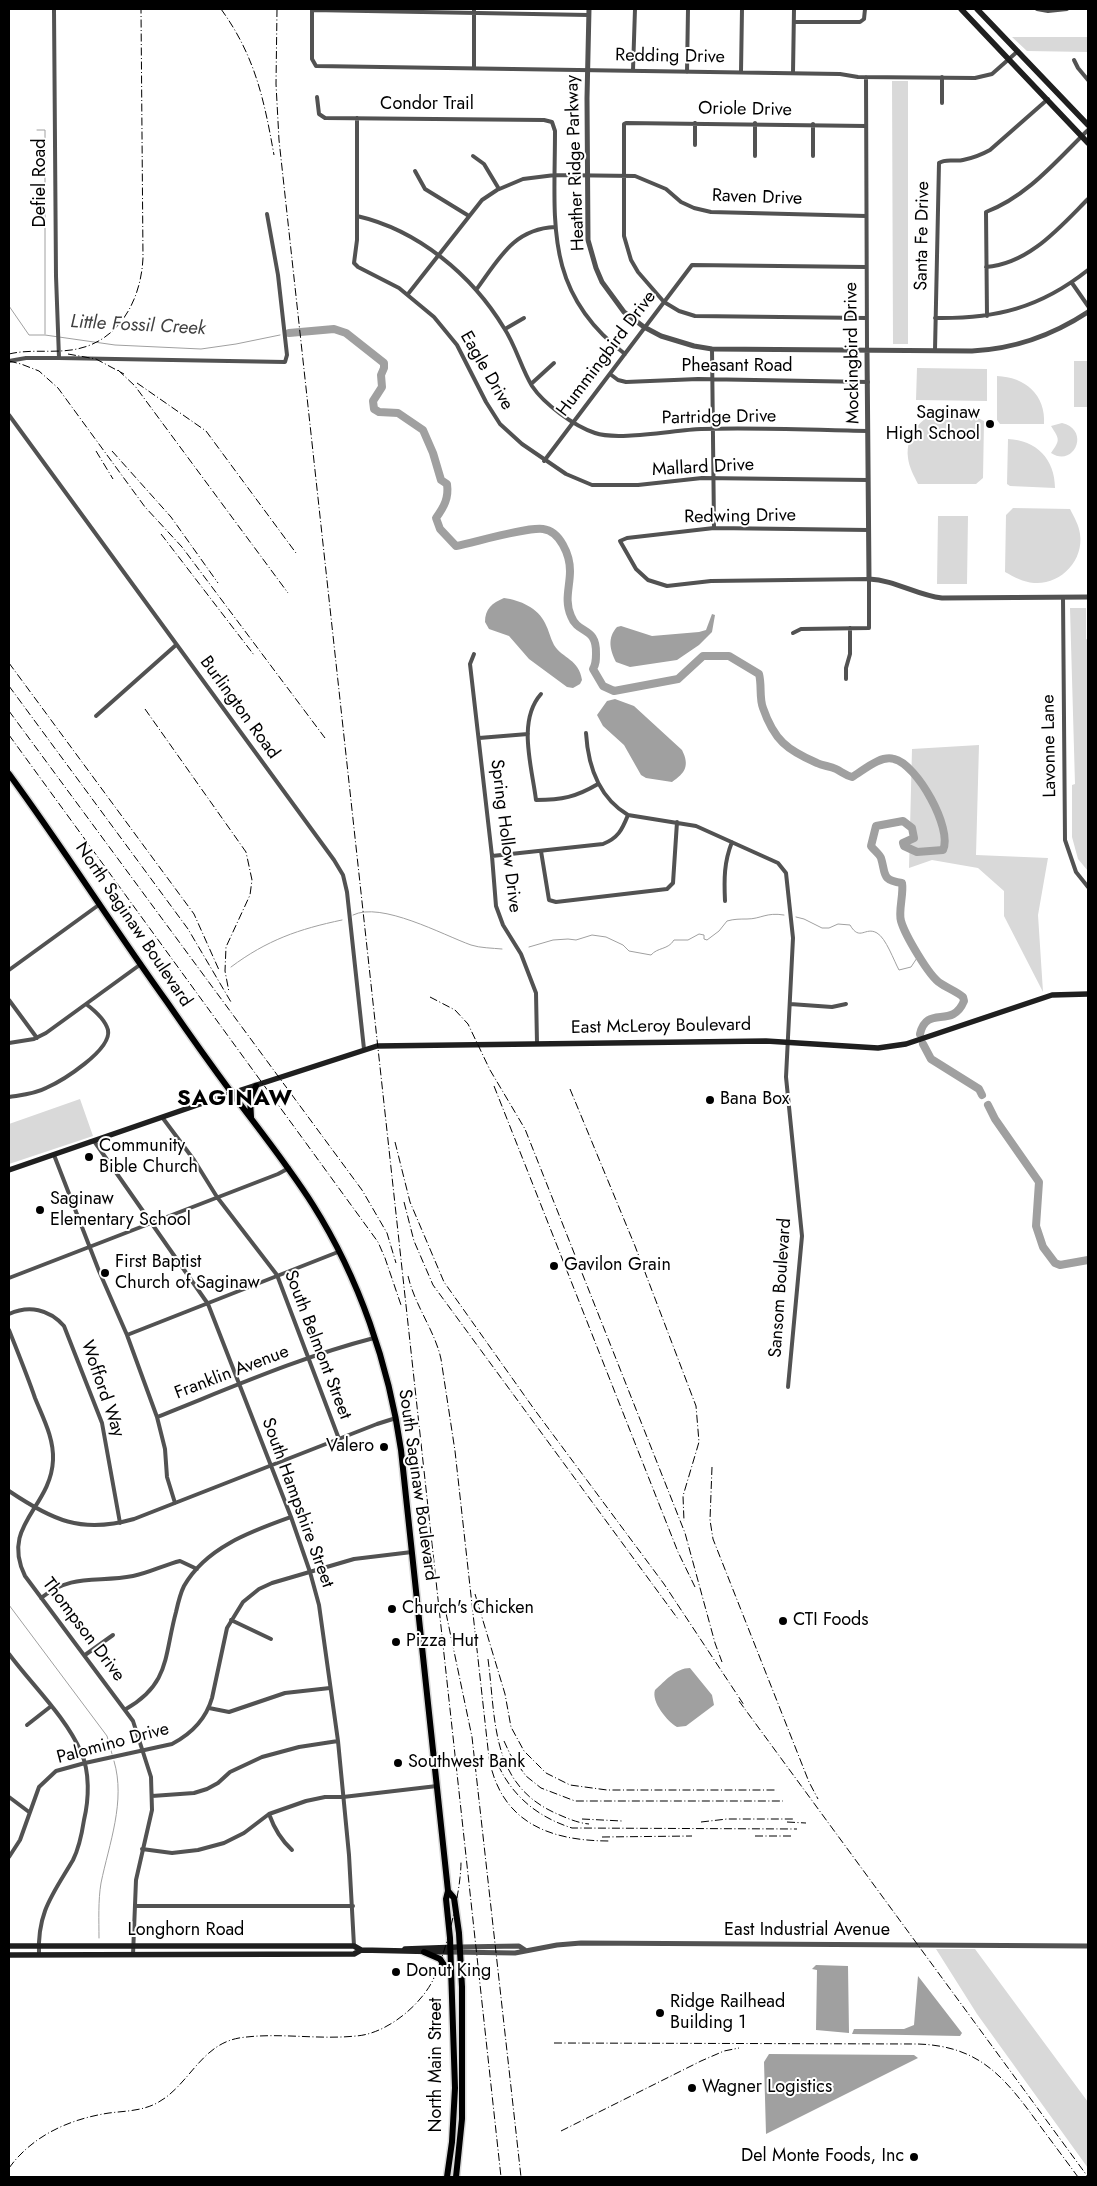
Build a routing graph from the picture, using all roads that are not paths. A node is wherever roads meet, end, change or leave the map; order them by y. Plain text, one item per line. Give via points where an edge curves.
1 (54, 9) edge
2 (312, 9) edge
3 (635, 9) edge
4 (688, 9) edge
5 (742, 9) edge
6 (794, 9) edge
7 (865, 9) edge
8 (961, 9) edge
9 (978, 9) edge
10 (1037, 9) edge
11 (1067, 9) edge
12 (474, 11) edge
13 (588, 12) edge
14 (794, 22) junction
15 (1018, 51) junction
16 (1009, 59) junction
17 (1074, 60) dead end
18 (474, 68) junction
19 (587, 70) junction
20 (633, 70) junction
21 (687, 72) junction
22 (741, 72) junction
23 (793, 73) junction
24 (866, 77) junction
25 (942, 77) junction
26 (1088, 80) edge
27 (317, 98) dead end
28 (1048, 100) junction
29 (942, 103) dead end
30 (357, 118) junction
31 (695, 123) junction
32 (755, 123) junction
33 (813, 124) junction
34 (1088, 125) edge
35 (866, 126) junction
36 (1088, 130) edge
37 (1082, 136) junction
38 (1088, 143) edge
39 (695, 145) dead end
40 (473, 156) dead end
41 (755, 156) dead end
42 (813, 156) dead end
43 (415, 171) dead end
44 (555, 175) junction
45 (587, 175) junction
46 (623, 175) junction
47 (499, 189) junction
48 (1088, 199) edge
49 (267, 214) dead end
50 (357, 216) junction
51 (468, 216) junction
52 (866, 216) junction
53 (555, 227) junction
54 (438, 255) junction
55 (866, 267) junction
56 (986, 267) junction
57 (1088, 270) edge
58 (1072, 283) junction
59 (476, 290) junction
60 (408, 294) junction
61 (664, 302) junction
62 (1088, 306) edge
63 (1088, 312) edge
64 (987, 316) junction
65 (524, 318) dead end
66 (866, 318) junction
67 (935, 318) junction
68 (644, 328) junction
69 (505, 329) junction
70 (712, 348) junction
71 (867, 350) junction
72 (935, 350) junction
73 (625, 354) junction
74 (59, 358) junction
75 (9, 361) edge
76 (554, 363) dead end
77 (610, 374) junction
78 (712, 380) junction
79 (868, 382) junction
80 (531, 384) junction
81 (9, 415) edge
82 (573, 422) junction
83 (714, 429) junction
84 (868, 431) junction
85 (544, 461) junction
86 (714, 478) junction
87 (868, 480) junction
88 (714, 528) junction
89 (869, 530) junction
90 (869, 579) junction
91 (1063, 597) junction
92 (1088, 597) edge
93 (850, 628) junction
94 (793, 633) dead end
95 (176, 645) junction
96 (474, 654) dead end
97 (846, 679) dead end
98 (541, 694) dead end
99 (96, 716) dead end
100 (586, 733) dead end
101 (528, 734) junction
102 (479, 738) junction
103 (9, 774) edge
104 (598, 784) junction
105 (628, 815) junction
106 (677, 822) junction
107 (732, 842) junction
108 (541, 851) junction
109 (492, 856) junction
110 (1088, 888) edge
111 (725, 901) dead end
112 (100, 904) junction
113 (140, 964) junction
114 (9, 970) edge
115 (1088, 994) edge
116 (9, 1000) edge
117 (86, 1004) junction
118 (790, 1004) junction
119 (846, 1004) dead end
120 (37, 1038) junction
121 (788, 1042) junction
122 (9, 1043) edge
123 (537, 1044) junction
124 (364, 1049) junction
125 (256, 1086) junction
126 (232, 1093) junction
127 (9, 1097) edge
128 (162, 1117) junction
129 (252, 1118) junction
130 (94, 1141) junction
131 (54, 1155) junction
132 (289, 1168) junction
133 (9, 1170) edge
134 (217, 1197) junction
135 (150, 1223) junction
136 (90, 1246) junction
137 (338, 1252) junction
138 (277, 1275) junction
139 (9, 1278) edge
140 (208, 1304) junction
141 (9, 1314) edge
142 (9, 1330) edge
143 (127, 1335) junction
144 (374, 1338) junction
145 (307, 1359) junction
146 (239, 1385) junction
147 (788, 1387) dead end
148 (157, 1417) junction
149 (396, 1418) junction
150 (339, 1439) junction
151 (271, 1465) junction
152 (9, 1491) edge
153 (175, 1503) junction
154 (34, 1508) junction
155 (291, 1516) junction
156 (120, 1523) junction
157 (412, 1552) junction
158 (196, 1569) junction
159 (310, 1572) junction
160 (41, 1598) junction
161 (231, 1620) junction
162 (113, 1635) dead end
163 (271, 1639) dead end
164 (9, 1654) edge
165 (85, 1655) junction
166 (330, 1688) junction
167 (50, 1707) junction
168 (208, 1708) junction
169 (126, 1709) junction
170 (27, 1725) dead end
171 (338, 1741) junction
172 (142, 1752) junction
173 (85, 1763) junction
174 (437, 1786) junction
175 (152, 1796) junction
176 (9, 1797) edge
177 (343, 1797) junction
178 (29, 1812) junction
179 (269, 1814) junction
180 (142, 1849) junction
181 (292, 1850) dead end
182 (9, 1857) edge
183 (448, 1891) junction
184 (135, 1906) junction
185 (353, 1906) junction
186 (9, 1946) edge
187 (39, 1946) junction
188 (133, 1946) junction
189 (306, 1946) junction
190 (354, 1946) junction
191 (1088, 1946) edge
192 (361, 1950) junction
193 (400, 1950) junction
194 (450, 1950) junction
195 (460, 1950) junction
196 (424, 1952) junction
197 (9, 1954) edge
198 (306, 1954) junction
199 (40, 1955) junction
200 (133, 1955) junction
201 (452, 1980) junction
202 (447, 2177) edge
203 (456, 2177) edge

1 - 74 street, Defiel Road
2 - 12 street
2 - 18 street, Redding Drive via 313,63 316,66
3 - 20 street
4 - 21 street
5 - 22 street
6 - 14 street
7 - 14 street via 863,20 857,23
8 - 16 main road
9 - 15 main road
10 - 11 street
12 - 13 street
12 - 18 street
13 - 19 street, Heather Ridge Parkway
14 - 23 street
15 - 16 street, Redding Drive
15 - 34 main road
16 - 25 street, Redding Drive via 986,76
16 - 28 main road
17 - 26 street
18 - 19 street, Redding Drive
19 - 20 street, Redding Drive
19 - 45 street, Heather Ridge Parkway
20 - 21 street, Redding Drive
21 - 22 street, Redding Drive
22 - 23 street, Redding Drive
23 - 24 street, Redding Drive
24 - 25 street, Redding Drive
24 - 35 street, Mockingbird Drive
25 - 29 street
27 - 30 street, Condor Trail via 318,114 322,117
28 - 37 main road
28 - 67 street, Santa Fe Drive via 990,150 961,161 943,160 939,163
30 - 44 street, Condor Trail via 552,122
30 - 50 street
31 - 32 street, Oriole Drive
31 - 39 street
31 - 46 street, Oriole Drive via 624,124
32 - 33 street, Oriole Drive
32 - 41 street
33 - 35 street, Oriole Drive
33 - 42 street
35 - 52 street, Mockingbird Drive
36 - 37 street
37 - 38 main road
37 - 56 street via 1022,194 986,212
40 - 47 street via 484,164
43 - 51 street via 425,189
44 - 45 street, Raven Drive
44 - 47 street, Raven Drive via 523,179
44 - 53 street
45 - 46 street, Raven Drive
45 - 68 street, Heather Ridge Parkway via 588,240 596,268 615,302
46 - 52 street, Raven Drive via 644,178 666,189 681,202 710,212
46 - 61 street via 627,248 638,272
47 - 51 street, Raven Drive via 482,200
48 - 56 street via 1033,249 1012,261
49 - 74 street via 278,275 286,360 280,363
50 - 54 street, Partridge Drive via 396,230
50 - 60 street, Eagle Drive via 354,263
51 - 54 street, Raven Drive
52 - 55 street, Mockingbird Drive
53 - 59 street via 532,231 516,240
53 - 73 street via 561,264 575,300 600,333
54 - 59 street, Partridge Drive
54 - 60 street, Raven Drive
55 - 61 street, Hummingbird Drive via 692,265
55 - 66 street, Mockingbird Drive
56 - 64 street
57 - 58 street
58 - 62 street
58 - 64 street via 1036,303
59 - 69 street, Partridge Drive
60 - 85 street, Eagle Drive via 449,334 500,424
61 - 66 street via 695,316
61 - 68 street, Hummingbird Drive
63 - 72 street, Heather Ridge Parkway via 1053,332 1012,346
64 - 67 street
65 - 69 street
66 - 71 street, Mockingbird Drive
67 - 72 street, Santa Fe Drive
68 - 70 street, Heather Ridge Parkway via 670,340
68 - 73 street, Hummingbird Drive
69 - 80 street, Partridge Drive
70 - 71 street, Heather Ridge Parkway
70 - 78 street
71 - 72 street, Heather Ridge Parkway
71 - 79 street, Mockingbird Drive
73 - 77 street, Hummingbird Drive
74 - 75 street
76 - 80 street
77 - 78 street, Pheasant Road via 626,382
77 - 82 street, Hummingbird Drive
78 - 79 street, Pheasant Road
78 - 83 street
79 - 84 street, Mockingbird Drive
80 - 82 street, Partridge Drive via 542,398
81 - 95 street, Burlington Road
82 - 83 street, Partridge Drive via 596,434 612,436
82 - 85 street, Hummingbird Drive
83 - 84 street, Partridge Drive
83 - 86 street
84 - 87 street, Mockingbird Drive
85 - 86 street, Mallard Drive via 592,485 638,485
86 - 87 street, Mallard Drive
86 - 88 street
87 - 89 street, Mockingbird Drive
88 - 89 street, Redwing Drive
88 - 90 street, Redwing Drive via 620,541 636,569 648,580 667,586 711,581
89 - 90 street, Mockingbird Drive
90 - 91 street via 891,582 935,597
90 - 93 street, Mockingbird Drive via 869,628
91 - 92 street
91 - 110 street, Lavonne Lane via 1065,840 1076,872
93 - 94 street via 801,629
93 - 97 street
95 - 99 street
95 - 124 street, Burlington Road via 343,875
96 - 102 street, Spring Hollow Drive via 470,664
98 - 101 street via 530,712
100 - 104 street
101 - 102 street
101 - 104 street via 536,800 579,796
102 - 109 street, Spring Hollow Drive
103 - 112 main road, North Saginaw Boulevard
104 - 105 street via 610,802
105 - 106 street
105 - 108 street via 622,832 603,844
106 - 107 street via 696,826
106 - 108 street via 673,883 668,889 556,902 548,900
107 - 111 street via 726,856
107 - 118 street, Sansom Boulevard via 784,867 793,938
108 - 109 street
109 - 123 street, Spring Hollow Drive via 496,906 503,925 521,954 536,993
112 - 113 main road, North Saginaw Boulevard
112 - 114 street
113 - 117 street
113 - 126 main road, North Saginaw Boulevard
115 - 121 main road, East McLeroy Boulevard via 1052,996 895,1047
116 - 120 street
117 - 120 street
117 - 127 street via 97,1012 108,1029 104,1047 45,1089
118 - 119 street via 832,1007
118 - 121 street, Sansom Boulevard
120 - 122 street
121 - 123 main road, East McLeroy Boulevard
121 - 147 street, Sansom Boulevard via 787,1092 802,1236
123 - 124 main road, East McLeroy Boulevard
124 - 125 main road, East McLeroy Boulevard
125 - 126 main road, East McLeroy Boulevard
125 - 129 main road via 250,1099
126 - 128 main road, East McLeroy Boulevard
126 - 129 main road, South Saginaw Boulevard
128 - 130 main road, East McLeroy Boulevard
128 - 134 street, South Belmont Street
129 - 132 main road, South Saginaw Boulevard
130 - 131 main road, East McLeroy Boulevard
130 - 135 street, South Hampshire Street
131 - 133 main road, East McLeroy Boulevard
131 - 136 street
132 - 134 street
132 - 137 main road, South Saginaw Boulevard
134 - 135 street
134 - 138 street, South Belmont Street
135 - 136 street
135 - 140 street, South Hampshire Street
136 - 139 street
136 - 143 street
137 - 138 street
137 - 144 main road, South Saginaw Boulevard
138 - 140 street
138 - 145 street, South Belmont Street
140 - 143 street
140 - 146 street, South Hampshire Street
141 - 156 street, Wofford Way via 35,1309 50,1314 64,1326 104,1430
142 - 154 street, Thompson Drive via 52,1444 50,1478
143 - 148 street
144 - 145 street, Franklin Avenue
144 - 149 main road, South Saginaw Boulevard
145 - 146 street, Franklin Avenue
145 - 150 street, South Belmont Street
146 - 148 street, Franklin Avenue
146 - 151 street, South Hampshire Street
148 - 153 street via 165,1443 167,1477
149 - 150 street
149 - 157 main road, South Saginaw Boulevard
150 - 151 street
151 - 153 street
151 - 155 street, South Hampshire Street
152 - 154 street
153 - 156 street
154 - 156 street via 77,1524 100,1526
154 - 160 street, Thompson Drive via 19,1532 17,1551 22,1571
155 - 158 street via 233,1541
155 - 159 street, South Hampshire Street
157 - 159 street, Palomino Drive via 354,1559
157 - 174 main road, South Saginaw Boulevard
158 - 160 street via 180,1561 133,1576 68,1582
158 - 169 street via 180,1596 159,1678 144,1697
159 - 161 street, Palomino Drive via 259,1589 243,1602
159 - 166 street, South Hampshire Street via 319,1604
160 - 165 street, Thompson Drive
161 - 163 street
161 - 168 street, Palomino Drive
162 - 165 street
164 - 167 street
165 - 169 street, Thompson Drive
166 - 168 street via 285,1693 229,1712
166 - 171 street, South Hampshire Street
167 - 170 street
167 - 173 street via 69,1731
168 - 172 street, Palomino Drive via 196,1727 184,1737 172,1744
169 - 172 street, Thompson Drive
171 - 175 street via 262,1757 230,1772 207,1789
171 - 177 street, South Hampshire Street
172 - 173 street, Palomino Drive
172 - 175 street, Thompson Drive via 151,1777
173 - 178 street, Palomino Drive via 64,1768 50,1776 39,1788
173 - 187 street via 88,1803 82,1830 74,1857 48,1900
174 - 177 street
174 - 183 main road, South Saginaw Boulevard
175 - 180 street, Thompson Drive via 152,1810
176 - 178 street
177 - 179 street via 306,1800
177 - 185 street, South Hampshire Street
178 - 182 street, Palomino Drive via 20,1840
179 - 180 street via 234,1838 211,1847 172,1853
179 - 181 street via 284,1843
180 - 184 street, Thompson Drive
183 - 194 main road, South Saginaw Boulevard
183 - 195 main road, South Saginaw Boulevard via 454,1898
184 - 185 street
184 - 188 street, Thompson Drive
185 - 190 street, South Hampshire Street
186 - 187 main road, Longhorn Road
187 - 188 main road, Longhorn Road
187 - 199 street
188 - 189 main road, Longhorn Road
188 - 200 street, Thompson Drive
189 - 190 main road, Longhorn Road
189 - 198 main road
190 - 192 main road, Longhorn Road
191 - 195 street, East Industrial Avenue via 581,1943 515,1953
192 - 193 main road, Longhorn Road
192 - 198 main road, Longhorn Road via 354,1954
193 - 194 main road, Longhorn Road via 412,1947
193 - 196 main road, Longhorn Road
194 - 195 main road, Longhorn Road
194 - 196 main road, Longhorn Road
194 - 201 main road, North Main Street
195 - 203 main road, North Main Street via 462,2107
196 - 201 main road via 443,1962
197 - 199 main road, Longhorn Road
198 - 200 main road, Longhorn Road
199 - 200 main road, Longhorn Road
201 - 202 main road, North Main Street via 454,2100

